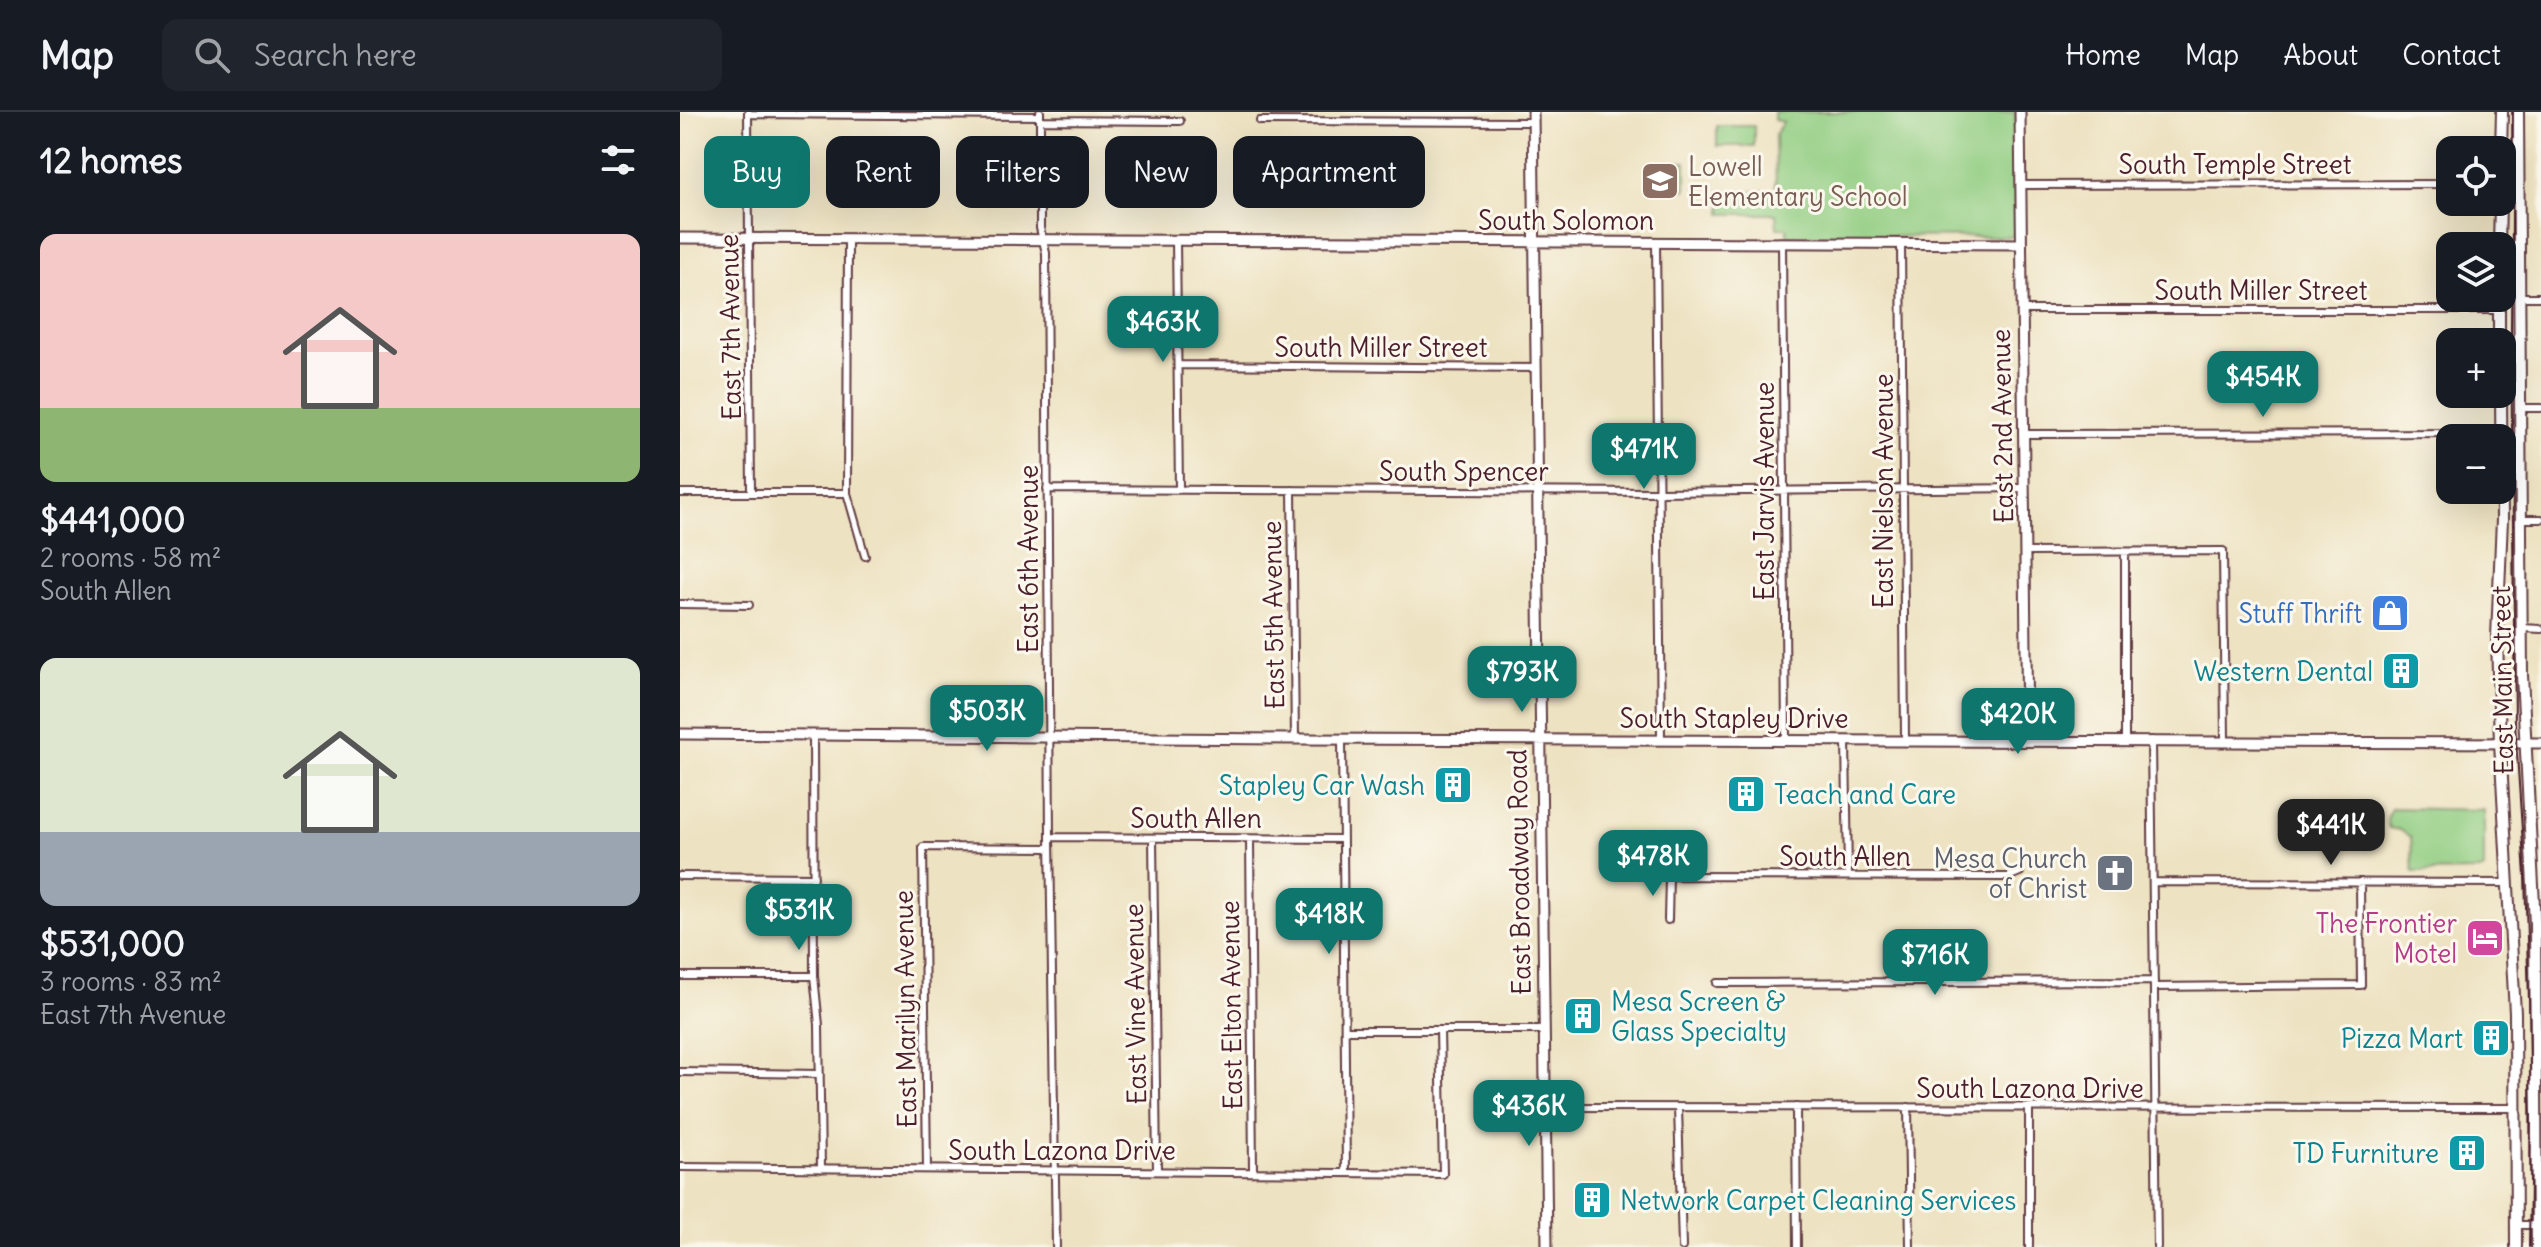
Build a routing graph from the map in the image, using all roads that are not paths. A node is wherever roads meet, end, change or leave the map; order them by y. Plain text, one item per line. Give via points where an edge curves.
1 (2020, 112) edge
2 (2502, 112) edge
3 (2518, 112) edge
4 (748, 113) edge
5 (1040, 116) edge
6 (1533, 117) edge
7 (1180, 121) dead end
8 (1260, 121) dead end
9 (2501, 136) edge
10 (2436, 184) edge
11 (2021, 185) junction
12 (680, 238) edge
13 (749, 238) junction
14 (848, 240) junction
15 (1043, 240) junction
16 (1176, 240) junction
17 (1535, 242) junction
18 (1656, 242) junction
19 (1782, 242) junction
20 (1901, 243) junction
21 (2021, 244) junction
22 (2519, 297) junction
23 (2541, 297) edge
24 (2436, 305) edge
25 (2022, 310) junction
26 (1178, 365) junction
27 (1536, 368) junction
28 (2520, 408) junction
29 (2541, 408) edge
30 (2436, 433) edge
31 (2024, 434) junction
32 (1903, 487) junction
33 (1179, 488) junction
34 (2025, 488) junction
35 (1047, 489) junction
36 (1292, 490) junction
37 (1537, 491) junction
38 (1784, 491) junction
39 (1659, 492) junction
40 (680, 493) edge
41 (751, 493) junction
42 (847, 493) junction
43 (2502, 504) edge
44 (2521, 519) junction
45 (2541, 519) edge
46 (2026, 552) junction
47 (2125, 552) junction
48 (865, 556) dead end
49 (680, 604) edge
50 (749, 605) dead end
51 (2522, 628) junction
52 (2541, 629) edge
53 (680, 734) edge
54 (813, 734) junction
55 (1049, 737) junction
56 (1295, 739) junction
57 (1342, 739) junction
58 (1661, 739) junction
59 (1786, 739) junction
60 (1905, 739) junction
61 (1539, 740) junction
62 (1846, 740) junction
63 (2027, 740) junction
64 (2125, 740) junction
65 (2151, 740) junction
66 (2225, 740) junction
67 (2500, 742) junction
68 (2524, 743) junction
69 (2541, 743) edge
70 (1050, 837) junction
71 (1153, 838) junction
72 (1250, 839) junction
73 (1343, 839) junction
74 (1050, 848) junction
75 (2020, 872) dead end
76 (680, 876) edge
77 (1848, 876) junction
78 (814, 877) junction
79 (2153, 882) junction
80 (2360, 882) junction
81 (2509, 883) junction
82 (1668, 920) dead end
83 (680, 976) edge
84 (814, 976) junction
85 (1717, 983) dead end
86 (2154, 984) junction
87 (1345, 1030) junction
88 (1440, 1030) junction
89 (1544, 1030) junction
90 (680, 1072) edge
91 (820, 1074) junction
92 (1545, 1107) junction
93 (1678, 1107) junction
94 (1796, 1107) junction
95 (1908, 1107) junction
96 (2029, 1107) junction
97 (2155, 1108) junction
98 (2515, 1108) junction
99 (680, 1167) edge
100 (821, 1169) junction
101 (927, 1169) junction
102 (1054, 1169) junction
103 (1157, 1170) junction
104 (1253, 1171) junction
105 (1346, 1172) junction
106 (2515, 1225) junction
107 (2539, 1225) edge
108 (1056, 1247) edge
109 (1547, 1247) edge
110 (1682, 1247) edge
111 (1797, 1247) edge
112 (1910, 1247) edge
113 (2029, 1247) edge
114 (2157, 1247) edge
115 (2516, 1247) edge
116 (2537, 1247) edge

1 - 11 main road, East 2nd Avenue
2 - 9 main road
3 - 22 main road, East Main Street
4 - 5 street
4 - 13 street, East 7th Avenue
5 - 7 street
5 - 15 street, East 6th Avenue
6 - 8 street
6 - 17 main road, East Broadway Road
10 - 11 street, South Temple Street
11 - 21 main road, East 2nd Avenue
12 - 13 main road, South Solomon
13 - 14 main road, South Solomon
13 - 41 street, East 7th Avenue
14 - 15 main road, South Solomon
14 - 42 street
15 - 16 main road, South Solomon
15 - 35 street, East 6th Avenue
16 - 17 main road, South Solomon
16 - 26 street
17 - 18 main road, South Solomon
17 - 27 main road, East Broadway Road
18 - 19 main road, South Solomon
18 - 39 street
19 - 20 main road, South Solomon
19 - 38 street, East Jarvis Avenue
20 - 21 main road, South Solomon
20 - 32 street, East Nielson Avenue
21 - 25 main road, East 2nd Avenue
22 - 23 street
22 - 28 main road, East Main Street
24 - 25 street, South Miller Street
25 - 31 main road, East 2nd Avenue
26 - 27 street, South Miller Street
26 - 33 street
27 - 37 main road, East Broadway Road
28 - 29 street
28 - 44 main road, East Main Street
30 - 31 street
31 - 34 main road, East 2nd Avenue
32 - 34 street, South Spencer
32 - 38 street, South Spencer
32 - 60 street, East Nielson Avenue
33 - 35 street, South Spencer
33 - 36 street, South Spencer
34 - 46 main road, East 2nd Avenue
35 - 55 street, East 6th Avenue
36 - 37 street, South Spencer
36 - 56 street, East 5th Avenue
37 - 39 street, South Spencer
37 - 61 main road, East Broadway Road
38 - 39 street, South Spencer
38 - 59 street, East Jarvis Avenue
39 - 58 street
40 - 41 street
41 - 42 street
42 - 48 street
43 - 67 main road, East Main Street
44 - 45 street
44 - 51 main road, East Main Street
46 - 47 street
46 - 63 main road, East 2nd Avenue
47 - 64 street
47 - 66 street via 2223,551
49 - 50 street
51 - 52 street
51 - 68 main road, East Main Street
53 - 54 main road, South Stapley Drive
54 - 55 main road, South Stapley Drive
54 - 78 street
55 - 56 main road, South Stapley Drive
55 - 70 street, East 6th Avenue
56 - 57 main road, South Stapley Drive
57 - 61 main road, South Stapley Drive
57 - 73 street
58 - 59 main road, South Stapley Drive
58 - 61 main road, South Stapley Drive
59 - 62 main road, South Stapley Drive
60 - 62 main road, South Stapley Drive
60 - 63 main road, South Stapley Drive
61 - 89 main road, East Broadway Road
62 - 77 street
63 - 64 main road, South Stapley Drive
64 - 65 main road, South Stapley Drive
65 - 66 main road, South Stapley Drive
65 - 79 street
66 - 67 main road, South Stapley Drive
67 - 68 main road, South Stapley Drive
67 - 81 main road, East Main Street
68 - 69 main road, South Stapley Drive
68 - 107 main road, East Main Street via 2535,924
70 - 71 street, South Allen
70 - 74 street, East 6th Avenue
71 - 72 street, South Allen
71 - 103 street, East Vine Avenue
72 - 73 street, South Allen
72 - 104 street, East Elton Avenue
73 - 87 street
74 - 101 street, East Marilyn Avenue via 923,847
74 - 102 street, East 6th Avenue
75 - 77 street, South Allen via 2008,877
76 - 78 street
77 - 82 street, South Allen via 1669,876
78 - 84 street
79 - 80 street
79 - 86 street
80 - 81 street
80 - 86 street via 2361,985
81 - 98 main road, East Main Street
83 - 84 street
84 - 91 street
85 - 86 street
86 - 97 street
87 - 88 street
87 - 105 street
88 - 89 street
88 - 105 street, South Lazona Drive via 1443,1174
89 - 92 main road, East Broadway Road
90 - 91 street
91 - 100 street
92 - 93 street, South Lazona Drive
92 - 109 main road, East Broadway Road
93 - 94 street, South Lazona Drive
93 - 110 street
94 - 95 street, South Lazona Drive
94 - 111 street
95 - 96 street, South Lazona Drive
95 - 112 street
96 - 97 street, South Lazona Drive
96 - 113 street
97 - 98 street, South Lazona Drive
97 - 114 street
98 - 106 main road, East Main Street
99 - 100 street, South Lazona Drive
100 - 101 street, South Lazona Drive
101 - 102 street, South Lazona Drive
102 - 103 street, South Lazona Drive
102 - 108 street, East 6th Avenue
103 - 104 street, South Lazona Drive
104 - 105 street, South Lazona Drive
106 - 107 street
106 - 115 main road, East Main Street
107 - 116 main road, East Main Street

